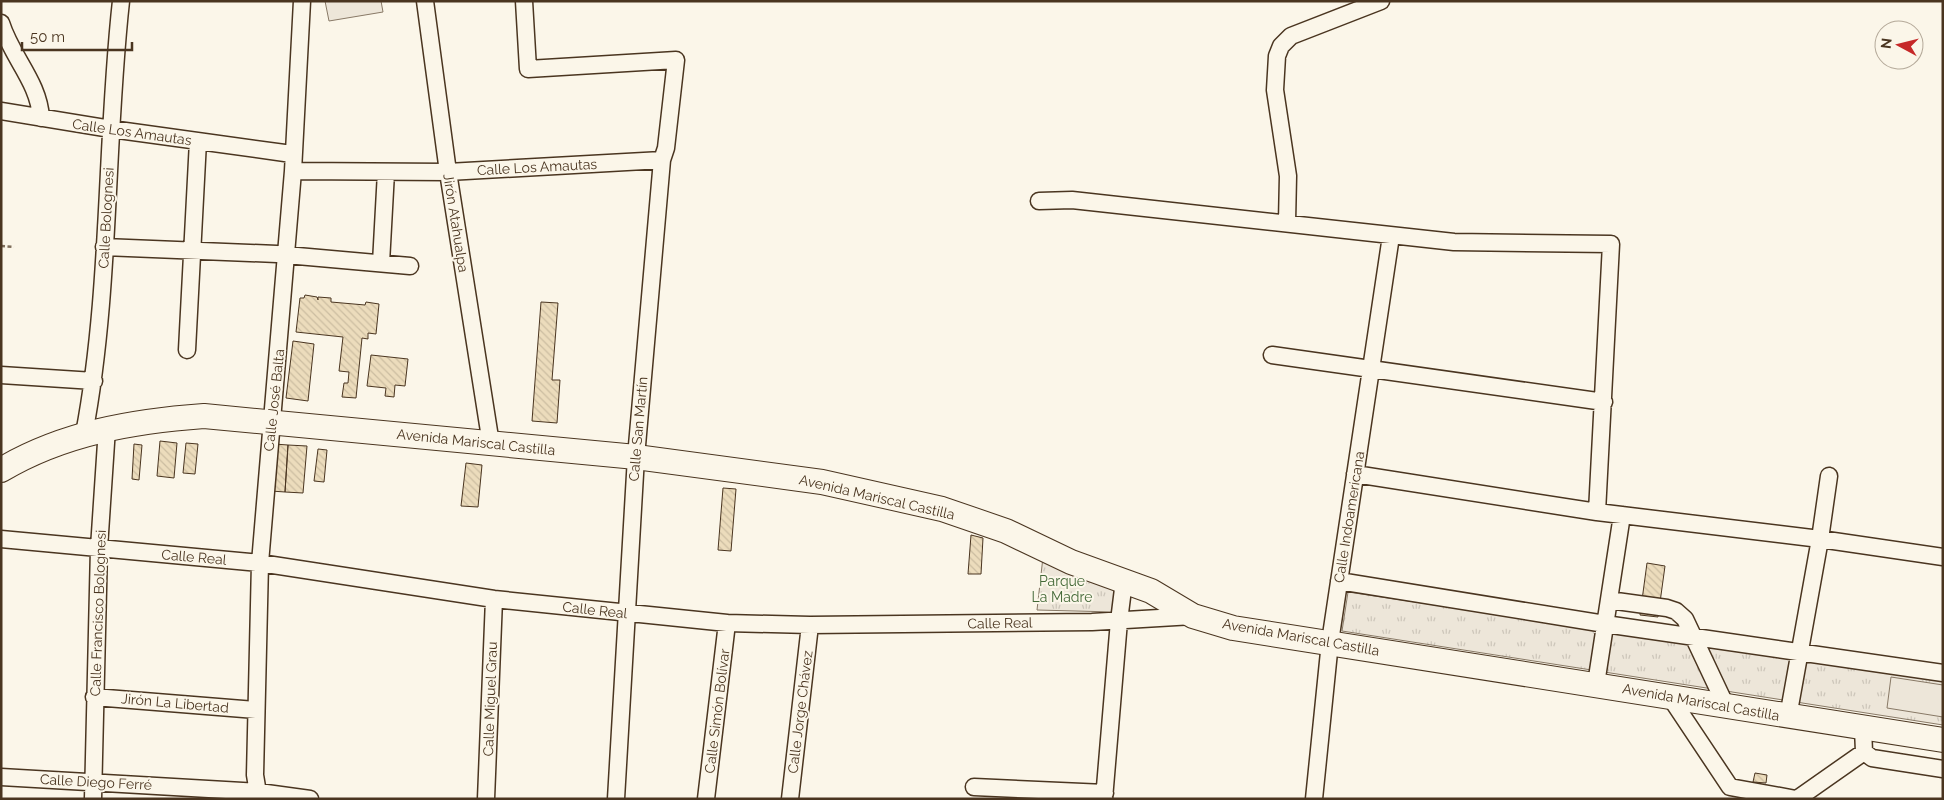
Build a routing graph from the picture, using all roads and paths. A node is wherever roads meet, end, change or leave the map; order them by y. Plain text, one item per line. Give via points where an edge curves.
1 (120, 1) edge
2 (302, 1) edge
3 (425, 1) edge
4 (524, 1) edge
5 (1381, 1) edge
6 (1, 23) edge
7 (1, 111) edge
8 (41, 118) junction
9 (110, 130) junction
10 (198, 142) junction
11 (292, 154) junction
12 (662, 160) junction
13 (293, 172) junction
14 (386, 172) junction
15 (448, 172) junction
16 (1039, 202) dead end
17 (1287, 222) junction
18 (1391, 236) junction
19 (1, 246) edge
20 (14, 247) dead end
21 (104, 247) junction
22 (191, 250) junction
23 (282, 255) junction
24 (381, 263) junction
25 (410, 266) dead end
26 (187, 350) dead end
27 (1272, 355) dead end
28 (1371, 367) junction
29 (1, 375) edge
30 (94, 381) junction
31 (1604, 402) junction
32 (271, 422) junction
33 (107, 428) junction
34 (84, 434) junction
35 (491, 444) junction
36 (636, 457) junction
37 (1, 470) edge
38 (1355, 474) junction
39 (1829, 476) dead end
40 (1597, 512) junction
41 (1622, 514) junction
42 (1, 539) edge
43 (1820, 539) junction
44 (99, 548) junction
45 (1943, 557) edge
46 (260, 563) junction
47 (1124, 581) junction
48 (1339, 582) junction
49 (494, 599) junction
50 (1609, 600) junction
51 (625, 613) junction
52 (1193, 616) junction
53 (1119, 620) junction
54 (727, 622) junction
55 (1605, 624) junction
56 (810, 625) junction
57 (1692, 637) junction
58 (1330, 642) junction
59 (1800, 653) junction
60 (1943, 673) edge
61 (1596, 684) junction
62 (94, 696) junction
63 (1670, 697) junction
64 (1726, 706) junction
65 (256, 710) junction
66 (1788, 717) junction
67 (1863, 728) junction
68 (1943, 740) edge
69 (1864, 752) junction
70 (1943, 769) edge
71 (1, 777) edge
72 (92, 781) junction
73 (974, 787) dead end
74 (259, 795) edge
75 (1104, 796) edge
76 (92, 799) edge
77 (310, 799) edge
78 (486, 799) edge
79 (616, 799) edge
80 (706, 799) edge
81 (790, 799) edge
82 (1314, 799) edge
83 (1796, 799) edge

1 - 9 street, Calle Bolognesi
2 - 11 street, Calle José Balta
3 - 15 street, Jirón Atahualpa
4 - 12 street, Calle San Martín via 528,69 676,60
5 - 17 street via 1292,36 1280,46 1275,90 1288,176
6 - 8 street via 11,51 36,92
7 - 8 street, Calle Los Amautas
8 - 9 street, Calle Los Amautas
9 - 10 street, Calle Los Amautas
9 - 21 street, Calle Bolognesi
10 - 11 street, Calle Los Amautas
10 - 22 street
11 - 13 street, Calle José Balta
12 - 15 street, Calle Los Amautas
12 - 36 street, Calle San Martín
13 - 14 street, Calle Los Amautas
13 - 23 street, Calle José Balta
14 - 15 street, Calle Los Amautas
14 - 24 street
15 - 35 street, Jirón Atahualpa
16 - 17 street via 1072,200
17 - 18 street
18 - 28 street, Calle Indoamericana
18 - 31 street via 1495,243 1611,244
19 - 20 path
21 - 22 street
21 - 30 street, Calle Bolognesi
22 - 23 street
22 - 26 street
23 - 24 street
23 - 32 street, Calle José Balta
24 - 25 street
27 - 28 street
28 - 31 street
28 - 38 street, Calle Indoamericana
29 - 30 street
30 - 34 street, Calle Bolognesi
31 - 40 street
32 - 33 highway, Avenida Mariscal Castilla via 204,416
32 - 35 highway, Avenida Mariscal Castilla
32 - 46 street, Calle José Balta
33 - 34 highway, Avenida Mariscal Castilla
33 - 44 street, Calle Francisco Bolognesi
34 - 37 highway, Avenida Mariscal Castilla via 20,458
35 - 36 highway, Avenida Mariscal Castilla
36 - 47 highway, Avenida Mariscal Castilla via 822,482 942,509 1006,531 1071,562
36 - 51 street, Calle San Martín
38 - 40 street
38 - 48 street, Calle Indoamericana
39 - 43 street
40 - 41 street
41 - 43 street
41 - 50 street
42 - 44 street, Calle Real
43 - 45 street
43 - 59 street
44 - 46 street, Calle Real
44 - 62 street, Calle Francisco Bolognesi
46 - 49 street, Calle Real
46 - 65 street, Calle José Balta
47 - 52 highway, Avenida Mariscal Castilla via 1150,591
47 - 53 street
48 - 55 street
48 - 58 street, Calle Indoamericana
49 - 51 street, Calle Real
49 - 78 street, Calle Miguel Grau
50 - 55 street
50 - 57 street via 1676,611 1685,618
51 - 54 street, Calle Real
51 - 79 street, Calle San Martín
52 - 53 street, Calle Real
52 - 58 highway, Avenida Mariscal Castilla via 1233,628
53 - 56 street, Calle Real
53 - 75 street
54 - 56 street, Calle Real
54 - 80 street, Calle Simón Bolívar
55 - 57 street
55 - 61 street
56 - 81 street, Calle Jorge Chávez
57 - 59 street
57 - 64 street
58 - 61 highway, Avenida Mariscal Castilla
58 - 82 street, Calle Indoamericana
59 - 60 street
59 - 66 street
61 - 63 highway, Avenida Mariscal Castilla
62 - 65 street, Jirón La Libertad
62 - 72 street, Calle Francisco Bolognesi
63 - 64 highway, Avenida Mariscal Castilla
63 - 83 street via 1730,788
64 - 66 highway, Avenida Mariscal Castilla
65 - 74 street, Calle José Balta via 255,775
66 - 67 highway, Avenida Mariscal Castilla
67 - 68 highway, Avenida Mariscal Castilla
67 - 69 street
69 - 70 street via 1872,758
69 - 83 street
71 - 72 street, Calle Diego Ferré
72 - 74 street, Calle Diego Ferré
72 - 76 street, Calle Francisco Bolognesi
73 - 75 street
74 - 77 street, Calle Diego Ferré

